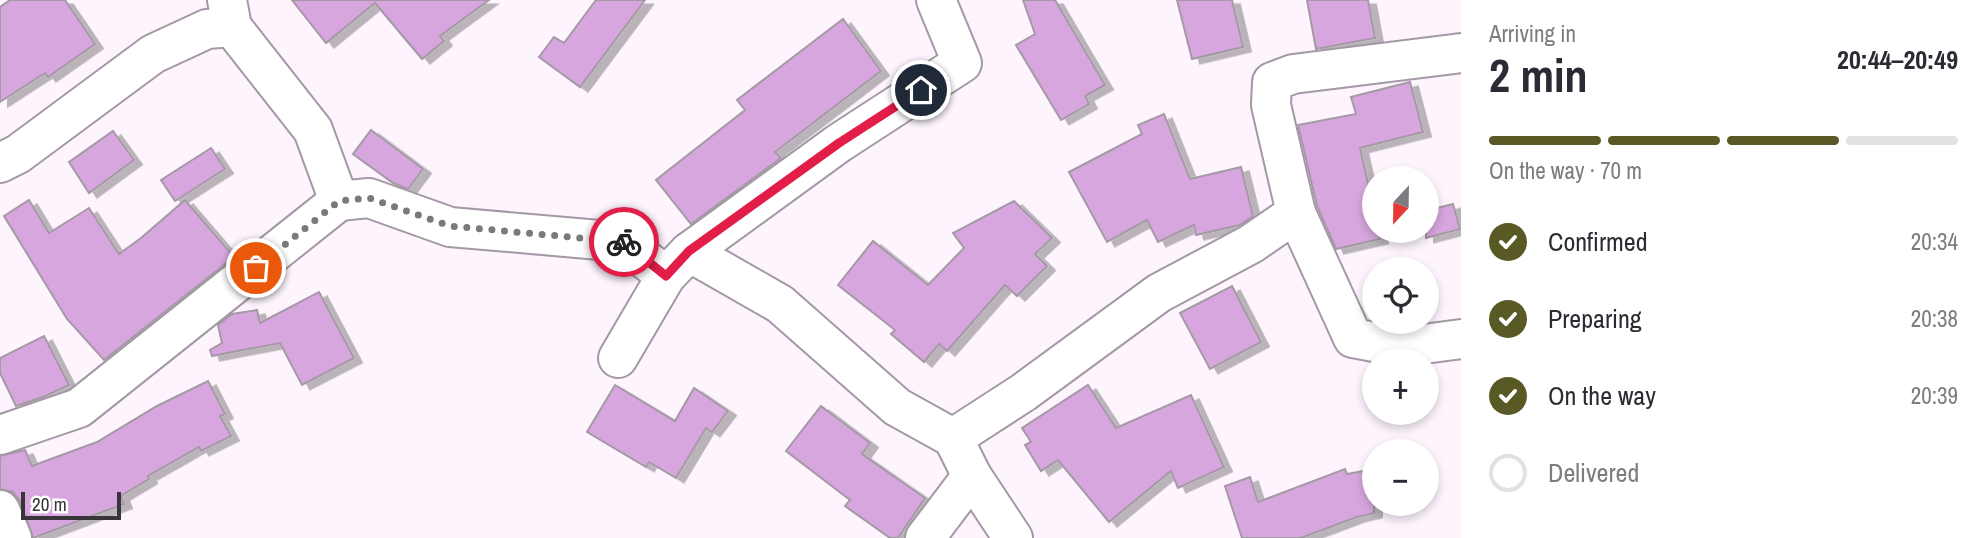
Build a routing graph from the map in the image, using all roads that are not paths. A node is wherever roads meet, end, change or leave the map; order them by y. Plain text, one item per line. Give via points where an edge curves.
1 (936, 0) edge
2 (230, 13) edge
3 (1461, 53) edge
4 (0, 163) edge
5 (339, 201) junction
6 (1296, 213) junction
7 (678, 264) junction
8 (1461, 339) edge
9 (618, 358) dead end
10 (0, 435) edge
11 (953, 438) junction
12 (972, 476) junction
13 (0, 510) edge
14 (12, 538) edge
15 (925, 538) edge
16 (1013, 538) edge

1 - 7 street via 962,63 839,143
2 - 4 street via 153,54
2 - 5 street via 313,130
3 - 6 street via 1293,74 1272,82 1271,105
5 - 7 street via 369,198 450,226 624,242
5 - 10 street via 79,408
6 - 8 street via 1353,338 1401,347
6 - 11 street via 1251,244 1159,293
7 - 9 street
7 - 11 street via 780,304 897,407
11 - 12 street
12 - 15 street
12 - 16 street
13 - 14 street

